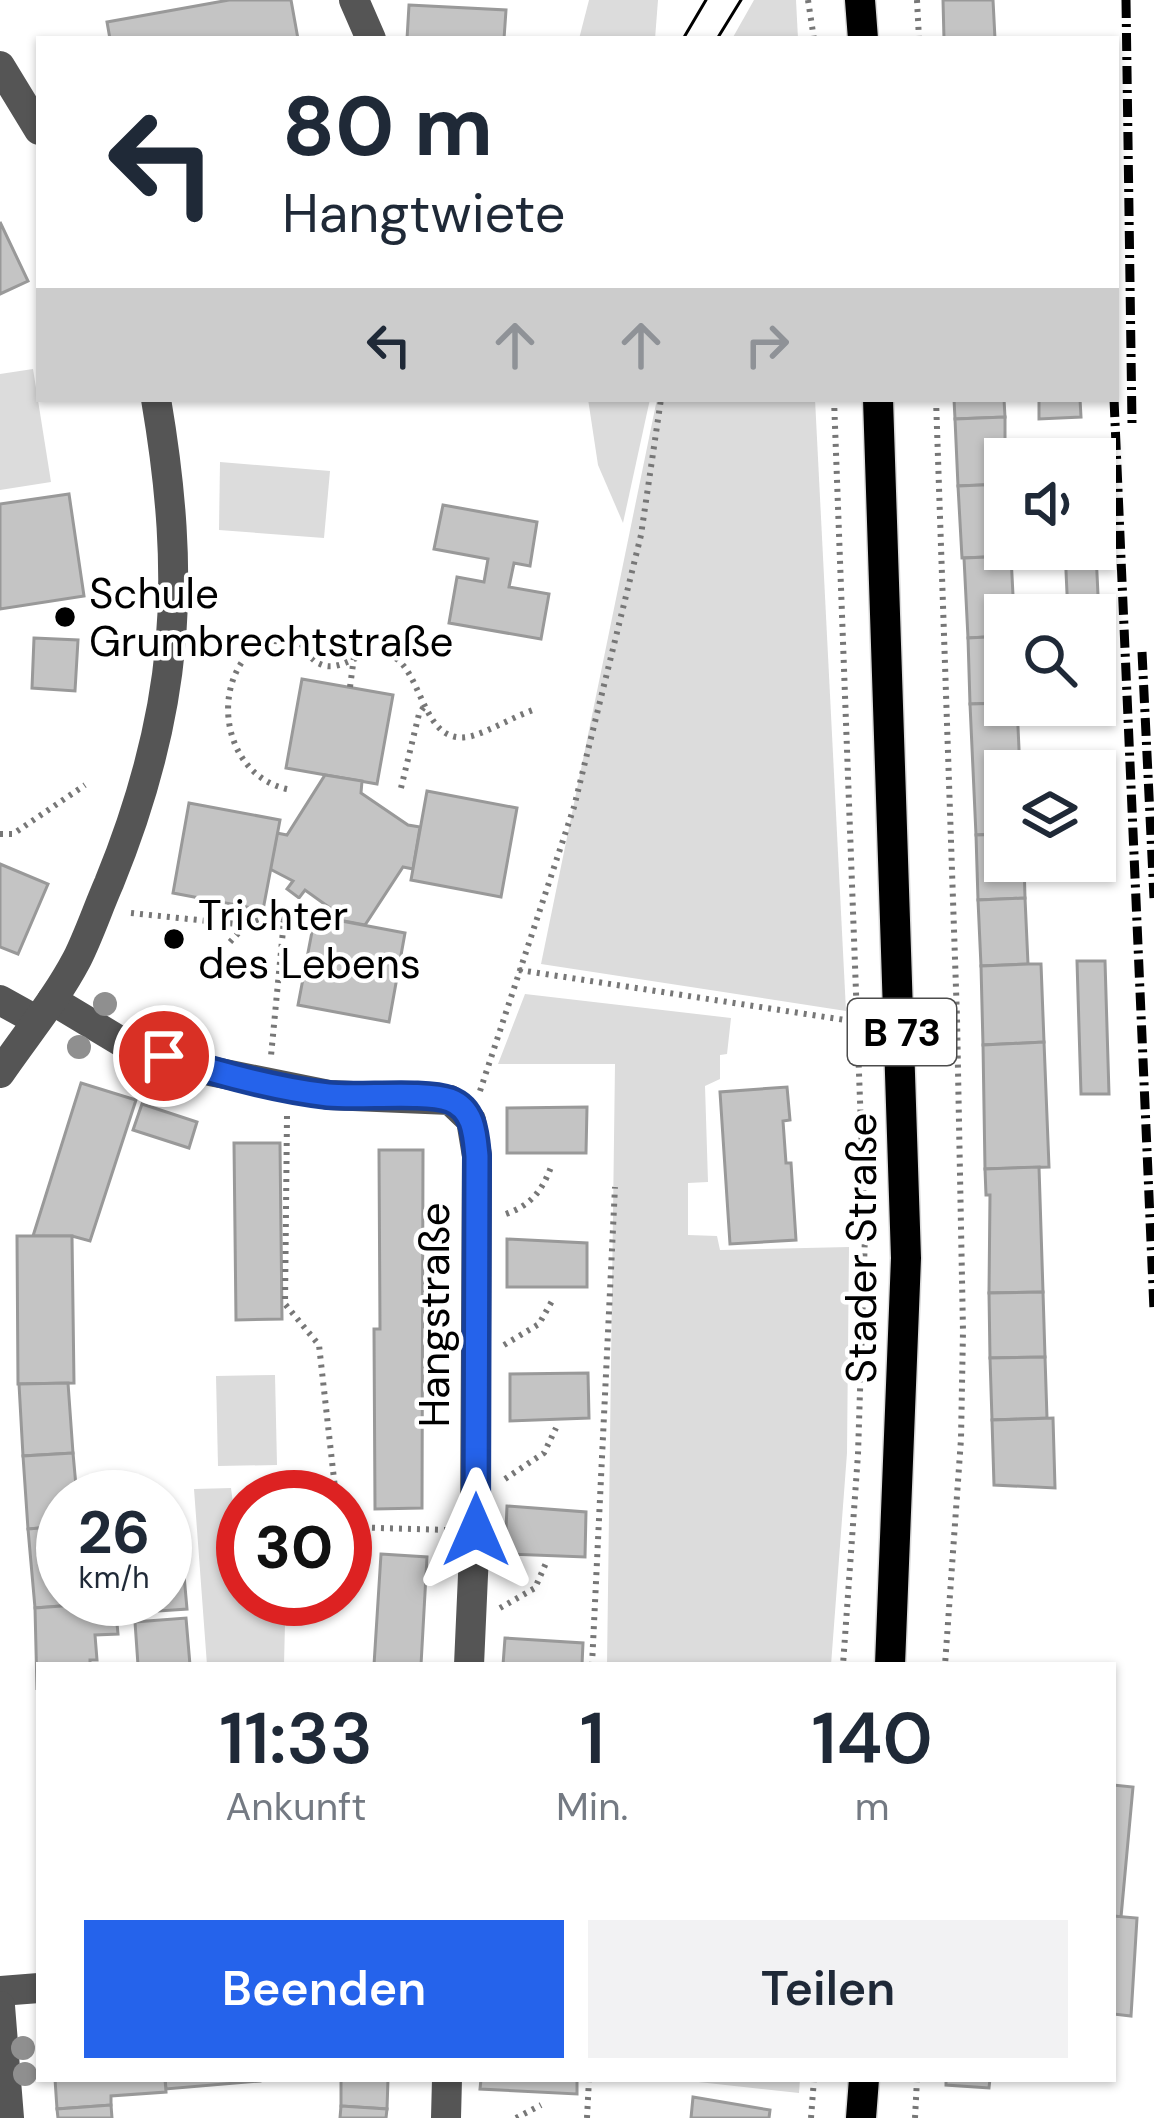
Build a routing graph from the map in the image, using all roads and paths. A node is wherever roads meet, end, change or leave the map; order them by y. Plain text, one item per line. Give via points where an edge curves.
1 (353, 0) edge
2 (808, 0) edge
3 (860, 0) edge
4 (917, 0) edge
5 (370, 36) edge
6 (814, 36) edge
7 (862, 36) edge
8 (920, 36) edge
9 (0, 66) edge
10 (36, 125) edge
11 (156, 402) edge
12 (661, 402) edge
13 (834, 402) edge
14 (878, 402) edge
15 (936, 402) edge
16 (354, 657) junction
17 (350, 687) dead end
18 (425, 705) junction
19 (533, 710) dead end
20 (86, 785) dead end
21 (401, 788) dead end
22 (287, 789) dead end
23 (0, 834) edge
24 (98, 909) junction
25 (246, 925) junction
26 (230, 942) dead end
27 (519, 970) junction
28 (0, 1000) edge
29 (44, 1010) junction
30 (858, 1022) junction
31 (0, 1073) edge
32 (277, 1086) junction
33 (465, 1111) junction
34 (551, 1167) dead end
35 (615, 1187) dead end
36 (477, 1225) junction
37 (552, 1301) dead end
38 (477, 1348) junction
39 (556, 1428) dead end
40 (333, 1470) edge
41 (476, 1495) junction
42 (372, 1528) edge
43 (476, 1530) junction
44 (546, 1563) dead end
45 (472, 1614) junction
46 (469, 1662) edge
47 (592, 1662) edge
48 (843, 1662) edge
49 (890, 1662) edge
50 (946, 1662) edge
51 (36, 1988) edge
52 (0, 1991) edge
53 (0, 2006) edge
54 (447, 2082) edge
55 (589, 2082) edge
56 (814, 2082) edge
57 (864, 2082) edge
58 (917, 2082) edge
59 (541, 2104) dead end
60 (10, 2118) edge
61 (446, 2118) edge
62 (516, 2118) edge
63 (587, 2118) edge
64 (811, 2118) edge
65 (861, 2118) edge
66 (914, 2118) edge

1 - 5 street
2 - 6 path
3 - 7 main road
4 - 8 path
9 - 10 street
11 - 24 street via 172,547 167,686 139,809
12 - 27 path via 641,535 574,807
13 - 30 path
14 - 49 main road, Stader Straße / B 73 via 907,1258
15 - 50 path via 963,1331
16 - 17 path
16 - 18 path via 393,656
16 - 22 path via 318,664 301,644 274,638 243,659 230,707 238,757 256,776
18 - 19 path via 439,727 460,736
18 - 21 path
20 - 23 path via 14,834
24 - 25 path
24 - 29 street
25 - 26 path
25 - 32 path via 284,920
27 - 30 path
27 - 33 path via 483,1086
28 - 29 street
29 - 31 street
29 - 32 street via 125,1044
30 - 48 path via 865,1235
32 - 33 street via 438,1098
32 - 40 path via 285,1304 319,1345
33 - 36 street, Hangstraße via 476,1139
34 - 36 path via 543,1190
35 - 47 path
36 - 38 street, Hangstraße
37 - 38 path via 539,1324 512,1344
38 - 41 street, Hangstraße
39 - 41 path via 544,1453
41 - 43 street, Hangstraße
42 - 43 path
43 - 45 street, Hangstraße
44 - 45 path via 535,1588 506,1607
45 - 46 street, Hangstraße
51 - 52 street
53 - 60 street
54 - 61 street
55 - 63 path
56 - 64 path
57 - 65 main road
58 - 66 path
59 - 62 path

